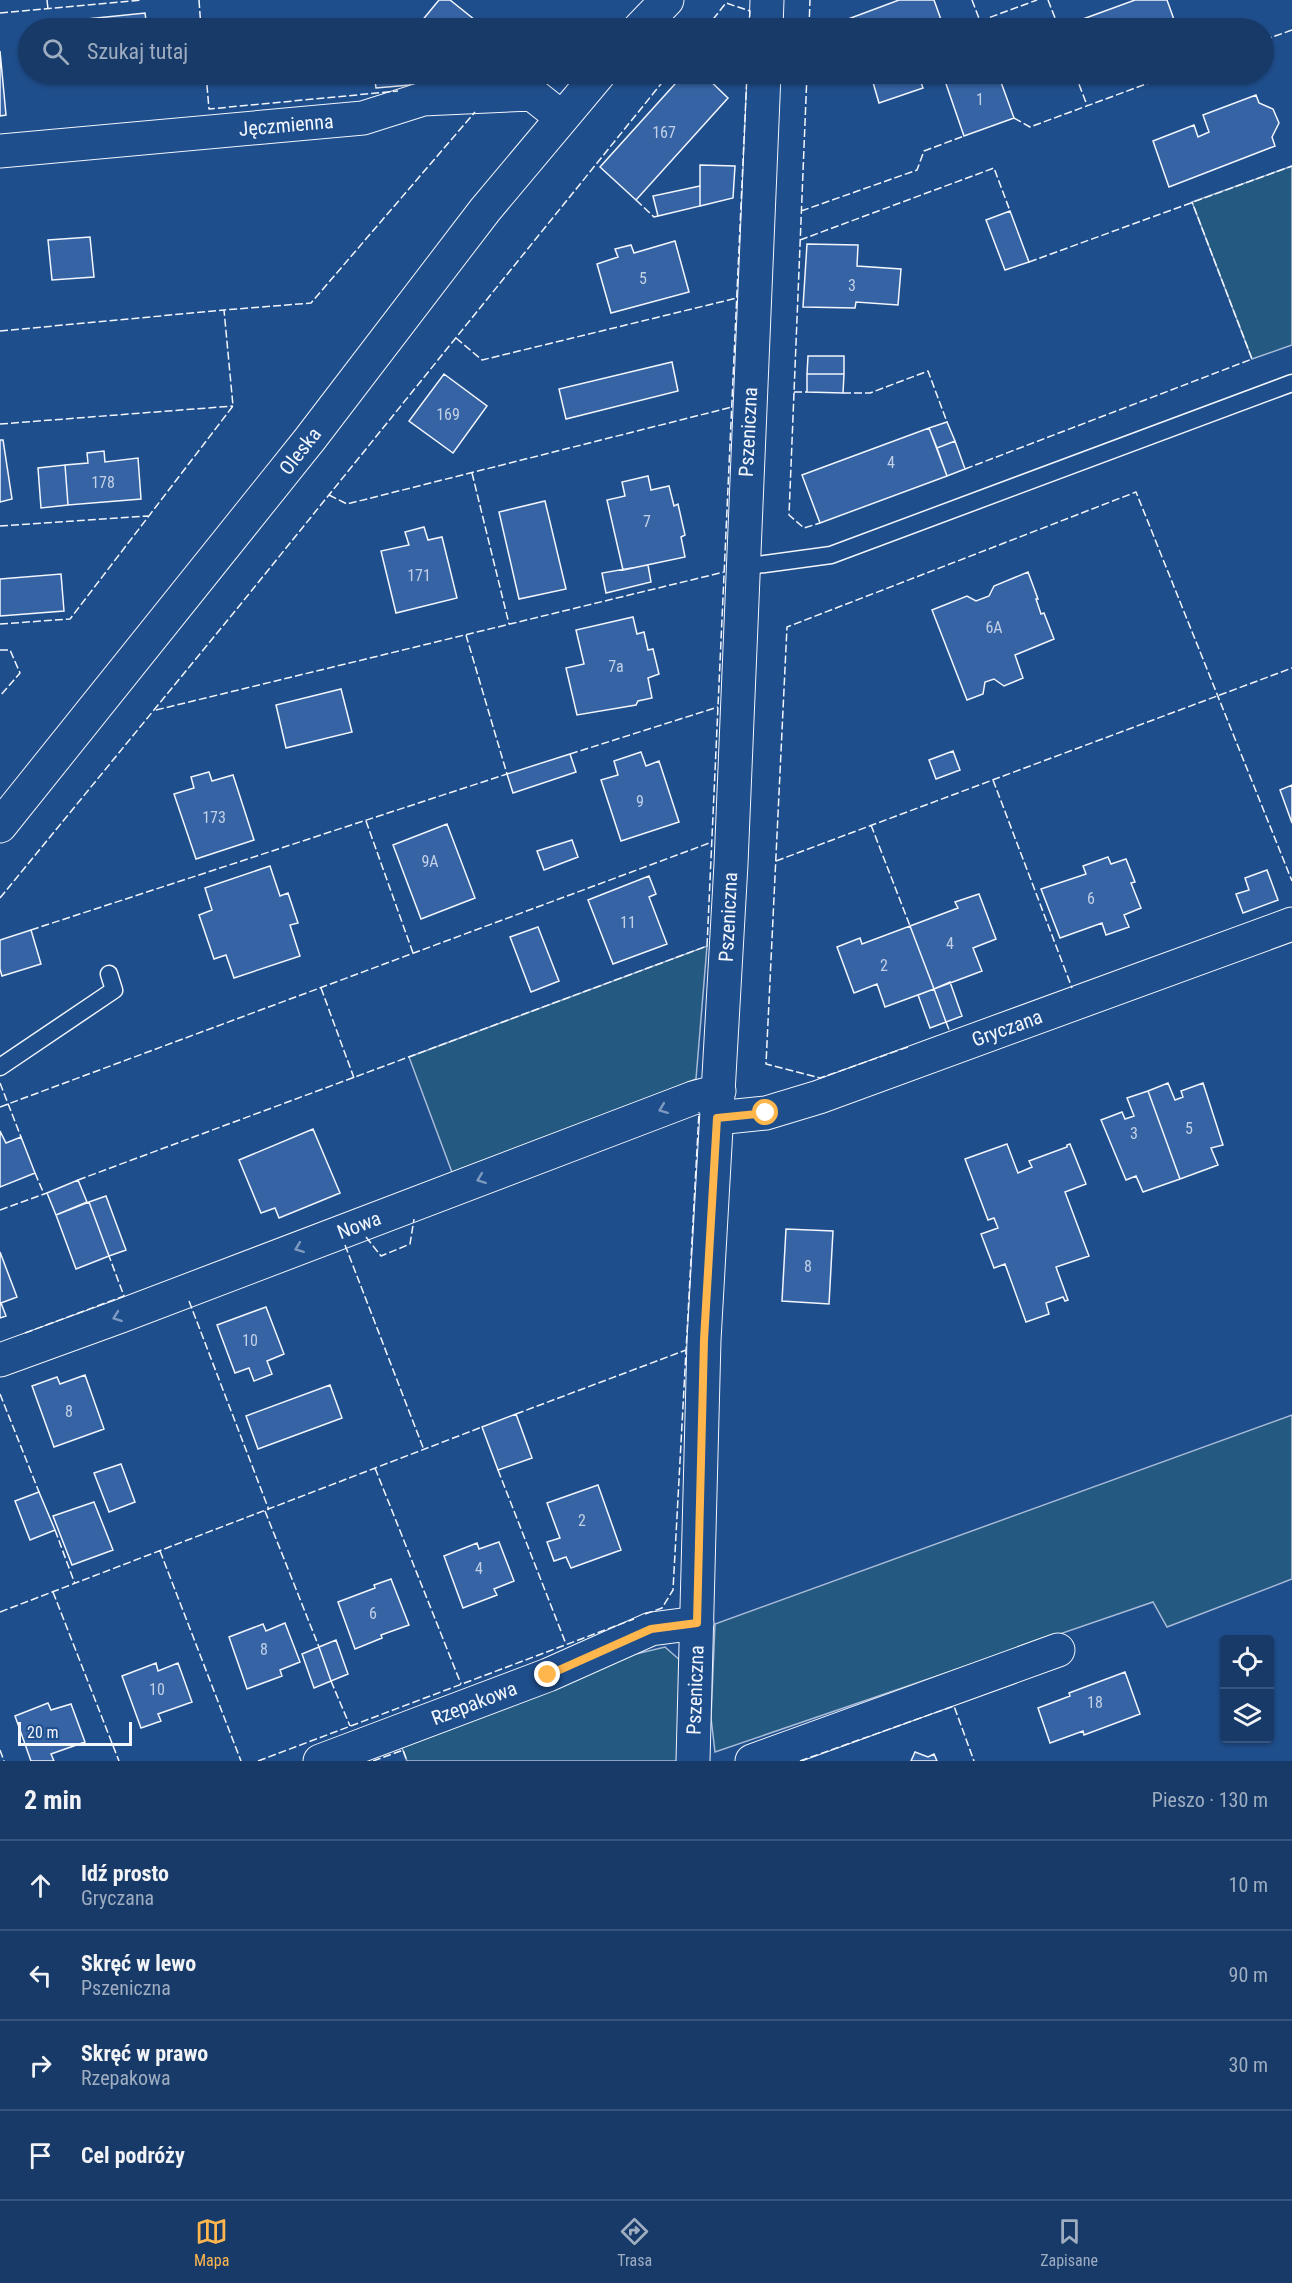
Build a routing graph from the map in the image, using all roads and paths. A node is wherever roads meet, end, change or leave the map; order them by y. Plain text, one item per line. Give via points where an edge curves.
1 (667, 0) edge
2 (767, 0) edge
3 (650, 18) edge
4 (766, 18) edge
5 (590, 84) edge
6 (764, 84) edge
7 (561, 117) junction
8 (0, 151) edge
9 (1292, 383) edge
10 (742, 567) junction
11 (0, 826) edge
12 (1292, 924) edge
13 (109, 974) dead end
14 (0, 1067) edge
15 (718, 1105) junction
16 (0, 1360) edge
17 (697, 1623) junction
18 (1058, 1650) dead end
19 (320, 1761) edge
20 (693, 1761) edge
21 (752, 1761) edge

1 - 3 street
2 - 4 street
5 - 7 street, Oleska
6 - 10 street, Pszeniczna
7 - 8 street, Jęczmienna via 531,94 423,99 363,118
7 - 11 street, Oleska
9 - 10 lane via 831,555
10 - 15 street, Pszeniczna
12 - 15 street, Gryczana via 819,1097 766,1113
13 - 14 lane via 114,990
15 -> 16 street, Nowa via 693,1098
15 - 17 street, Pszeniczna via 704,1340
17 - 19 street, Rzepakowa via 651,1629 548,1675
17 - 20 street, Pszeniczna
18 - 21 street

